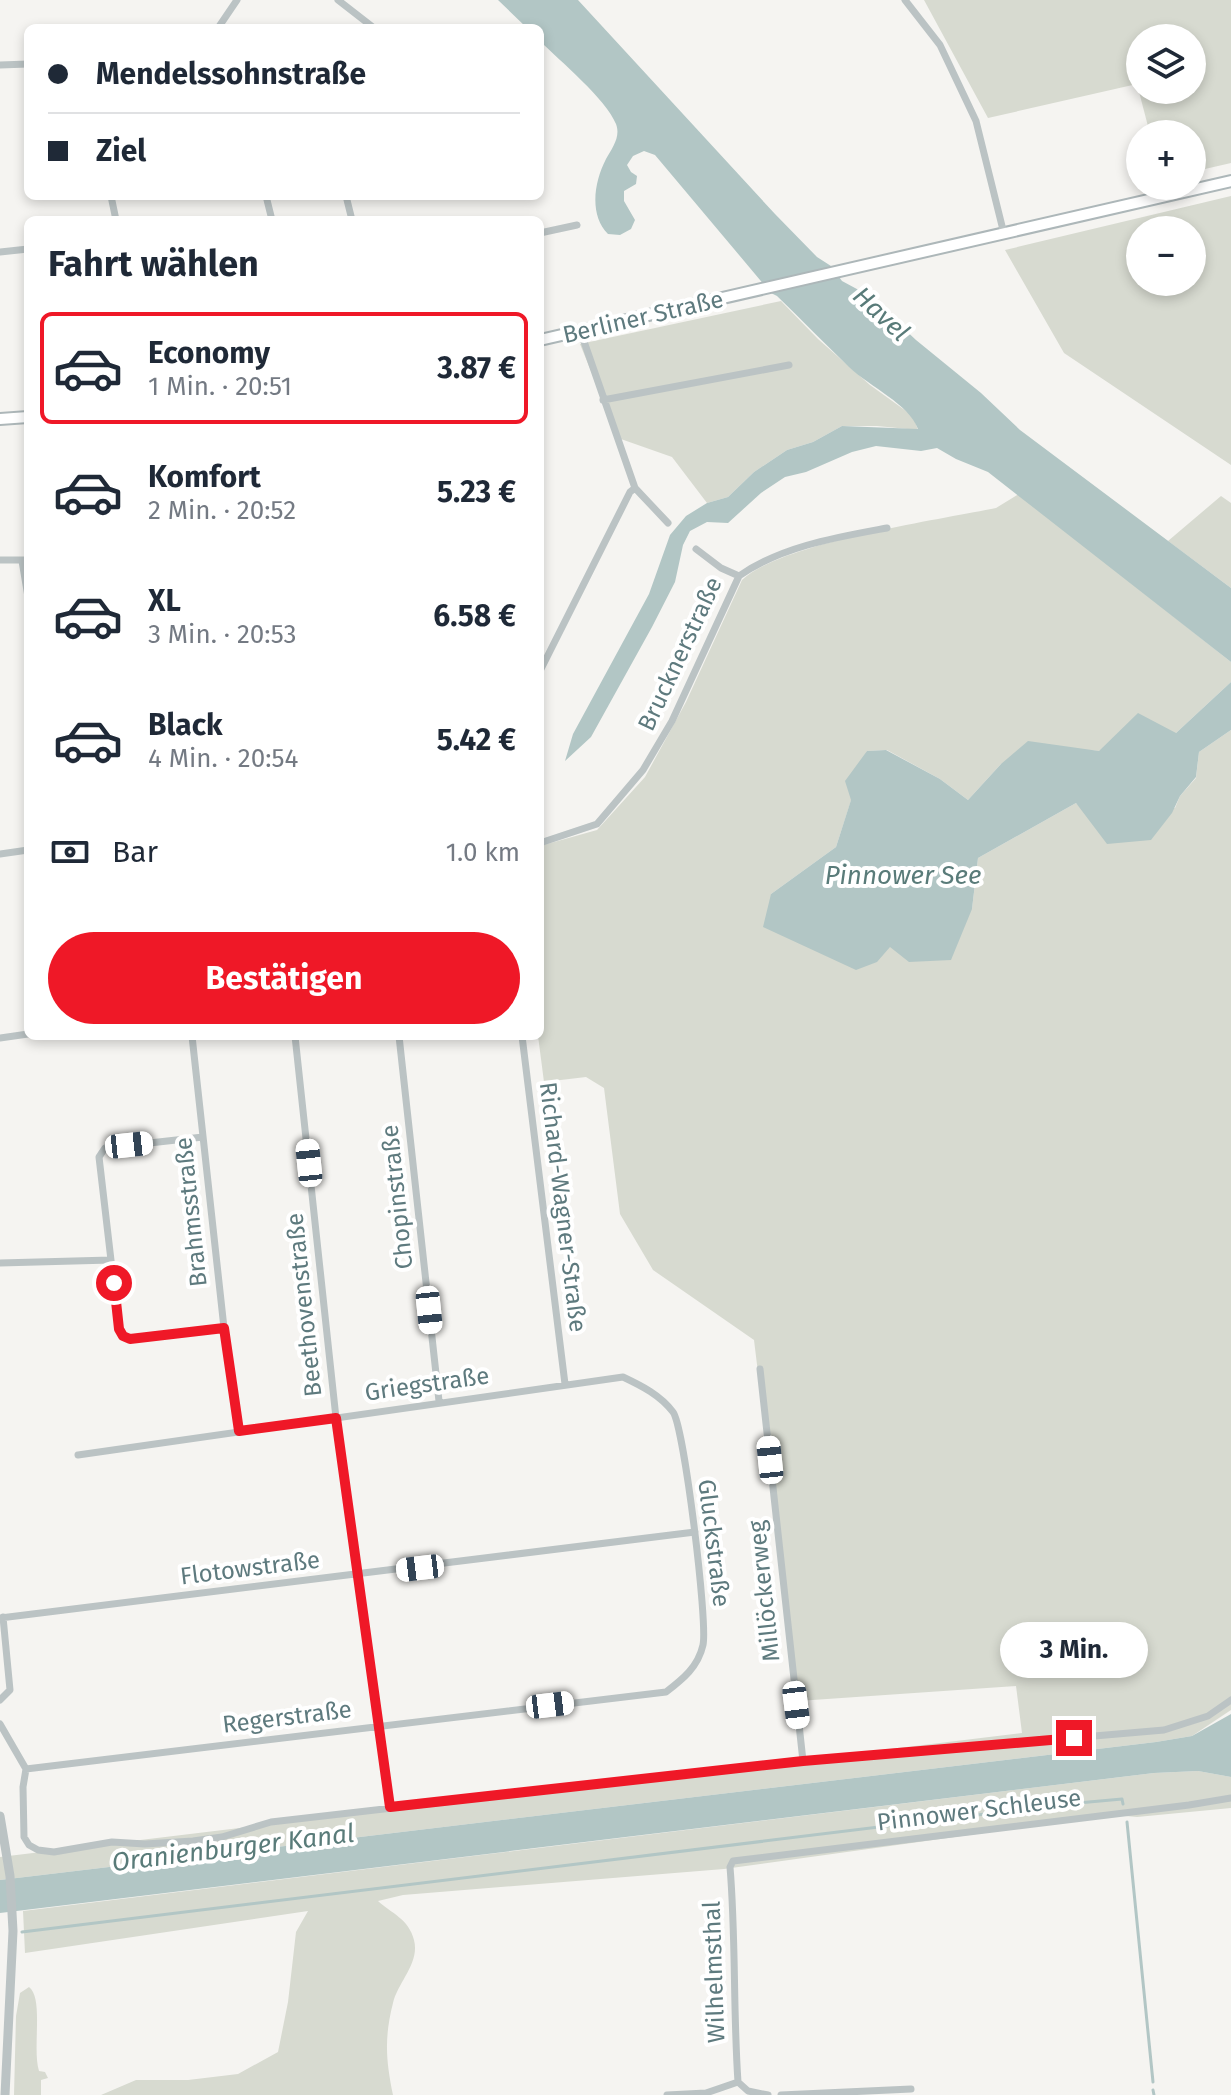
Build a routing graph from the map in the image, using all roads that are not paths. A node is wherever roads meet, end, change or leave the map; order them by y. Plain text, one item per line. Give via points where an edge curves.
1 (237, 0) edge
2 (338, 0) edge
3 (905, 0) edge
4 (227, 24) edge
5 (369, 24) edge
6 (24, 64) edge
7 (0, 65) edge
8 (1231, 181) edge
9 (577, 225) dead end
10 (544, 232) edge
11 (1004, 234) junction
12 (24, 249) edge
13 (0, 252) edge
14 (580, 330) junction
15 (544, 339) edge
16 (789, 365) dead end
17 (603, 400) junction
18 (24, 417) edge
19 (0, 419) edge
20 (635, 488) junction
21 (668, 523) dead end
22 (887, 528) dead end
23 (696, 549) dead end
24 (0, 560) edge
25 (24, 560) edge
26 (739, 576) junction
27 (544, 663) edge
28 (544, 842) edge
29 (24, 851) edge
30 (0, 854) edge
31 (24, 1035) edge
32 (0, 1038) edge
33 (192, 1040) edge
34 (295, 1040) edge
35 (399, 1040) edge
36 (522, 1040) edge
37 (203, 1137) junction
38 (111, 1260) junction
39 (0, 1263) edge
40 (224, 1328) junction
41 (760, 1369) dead end
42 (565, 1384) junction
43 (439, 1401) junction
44 (675, 1415) joint
45 (336, 1418) junction
46 (239, 1431) junction
47 (78, 1455) dead end
48 (695, 1532) junction
49 (359, 1576) junction
50 (2, 1618) edge
51 (690, 1673) joint
52 (0, 1700) edge
53 (1231, 1700) edge
54 (0, 1724) edge
55 (377, 1726) junction
56 (803, 1761) junction
57 (26, 1769) junction
58 (1231, 1798) edge
59 (390, 1807) junction
60 (0, 1816) edge
61 (733, 1861) joint
62 (738, 2082) junction
63 (911, 2089) dead end
64 (5, 2095) edge
65 (667, 2095) edge
66 (768, 2095) edge
67 (781, 2095) edge

1 - 4 street
2 - 5 street
3 - 11 street via 940,45 976,121
6 - 7 street
8 - 11 main road, Berliner Straße
9 - 10 street
11 - 14 main road, Berliner Straße
12 - 13 street
14 - 15 main road, Berliner Straße
14 - 17 street
16 - 17 street
17 - 20 street
18 - 19 main road
20 - 21 street
20 - 27 street
22 - 26 street, Brucknerstraße via 787,552
23 - 26 street
24 - 25 street
26 - 28 street, Brucknerstraße via 672,721 643,770 597,824
29 - 30 street
31 - 32 street
33 - 37 street, Brahmsstraße
34 - 45 street, Beethovenstraße
35 - 43 street, Chopinstraße
36 - 42 street, Richard-Wagner-Straße
37 - 38 street via 105,1148 99,1157
37 - 40 street, Brahmsstraße
38 - 39 street
38 - 40 street via 123,1336
40 - 46 street, Brahmsstraße
41 - 56 street, Millöckerweg
42 - 43 street, Griegstraße
42 - 44 street, Griegstraße via 623,1377 652,1391
43 - 45 street, Griegstraße
44 - 48 street, Gluckstraße
45 - 46 street, Griegstraße
45 - 49 street, Beethovenstraße
46 - 47 street, Griegstraße
48 - 49 street, Flotowstraße
48 - 51 street, Gluckstraße via 704,1623 703,1644
49 - 50 street, Flotowstraße
49 - 55 street, Beethovenstraße
50 - 52 street via 10,1690
51 - 55 street, Regerstraße via 666,1692
53 - 56 street via 1208,1716 1164,1730
54 - 57 street
55 - 57 street, Regerstraße
55 - 59 street, Beethovenstraße
56 - 59 street
57 - 59 street via 24,1837 38,1850 54,1852 99,1843 193,1841 271,1822
58 - 61 street, Pinnower Schleuse
60 - 64 street via 13,1923
61 - 62 street, Wilhelmsthal
62 - 65 street via 706,2093
62 - 66 street via 748,2091
63 - 67 street

